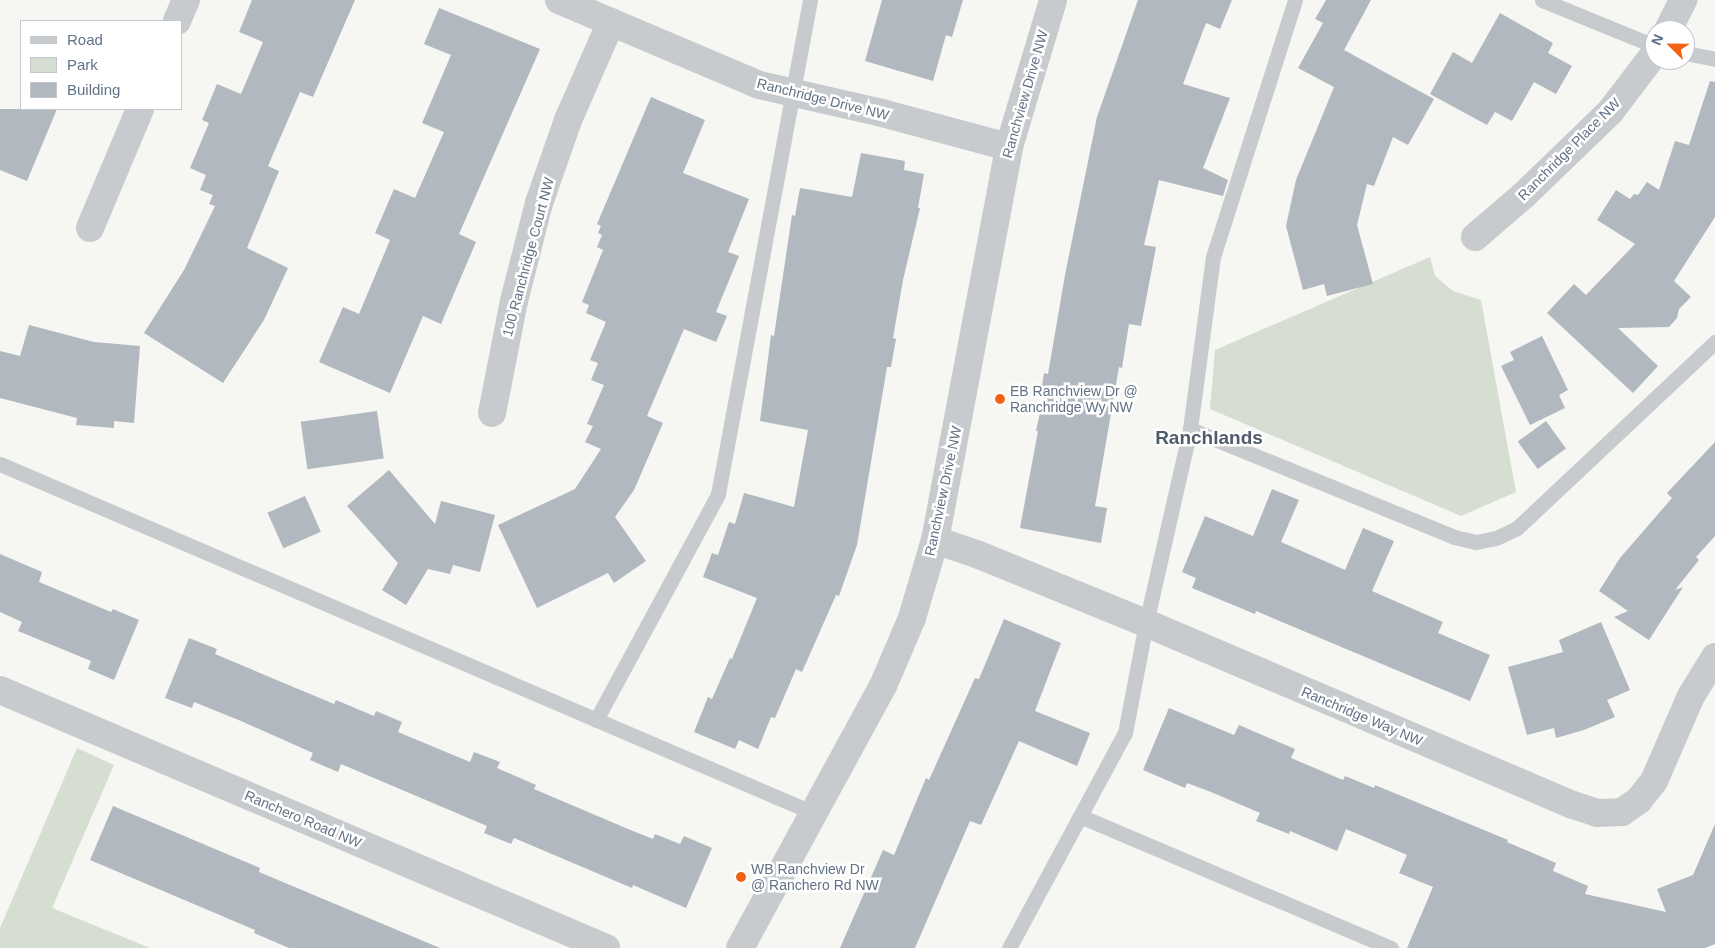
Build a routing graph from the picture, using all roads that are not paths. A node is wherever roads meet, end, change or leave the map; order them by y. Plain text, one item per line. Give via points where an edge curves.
1 (186, 0) edge
2 (559, 0) edge
3 (810, 0) edge
4 (1053, 0) edge
5 (1295, 0) edge
6 (1542, 0) edge
7 (1683, 0) edge
8 (178, 20) edge
9 (1673, 20) edge
10 (612, 22) junction
11 (1645, 42) edge
12 (1695, 55) edge
13 (1715, 59) edge
14 (1645, 66) edge
15 (793, 92) junction
16 (140, 110) edge
17 (1008, 147) junction
18 (90, 228) dead end
19 (1475, 238) dead end
20 (1715, 342) edge
21 (492, 413) dead end
22 (1190, 428) junction
23 (0, 464) edge
24 (934, 540) junction
25 (1146, 623) junction
26 (1715, 657) edge
27 (0, 690) edge
28 (596, 720) junction
29 (814, 813) junction
30 (1080, 816) junction
31 (606, 948) edge
32 (740, 948) edge
33 (1009, 948) edge
34 (1391, 948) edge

1 - 8 street
2 - 10 street, Ranchridge Drive NW
3 - 15 lane
4 - 17 street, Ranchview Drive NW
5 - 22 lane via 1213,257
6 - 11 lane
7 - 9 street
10 - 15 street, Ranchridge Drive NW via 759,84
10 - 21 street, 100 Ranchridge Court NW via 568,120 539,203 514,301
12 - 13 lane
14 - 19 street, Ranchridge Place NW via 1610,112
15 - 17 street, Ranchridge Drive NW
15 - 28 lane via 718,494
16 - 18 street
17 - 24 street, Ranchview Drive NW
20 - 22 lane via 1517,528 1496,538 1476,542 1454,537
22 - 25 lane
23 - 28 lane
24 - 25 street, Ranchridge Way NW
24 - 29 street, Ranchview Drive NW via 912,618 887,678
25 - 26 street, Ranchridge Way NW via 1573,806 1597,813 1622,812 1639,800 1654,781 1691,696
25 - 30 lane via 1125,733
27 - 31 street, Ranchero Road NW
28 - 29 lane
29 - 32 street, Ranchview Drive NW
30 - 33 lane
30 - 34 lane

